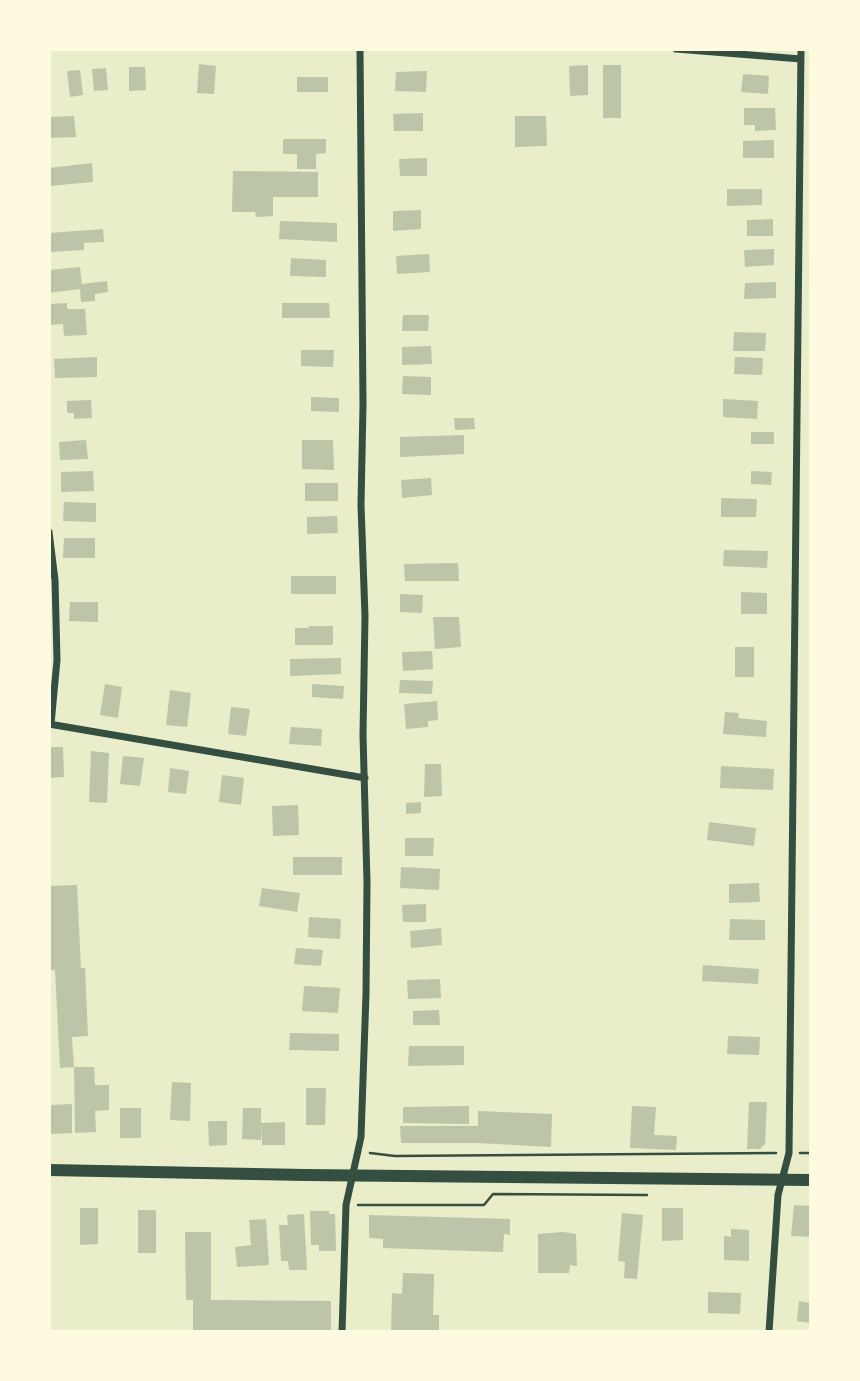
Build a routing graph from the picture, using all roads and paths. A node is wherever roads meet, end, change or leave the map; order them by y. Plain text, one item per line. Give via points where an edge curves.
1 (360, 49) edge
2 (676, 49) edge
3 (801, 49) edge
4 (801, 59) junction
5 (49, 532) edge
6 (50, 724) edge
7 (365, 778) junction
8 (359, 1152) junction
9 (789, 1153) junction
10 (811, 1153) edge
11 (49, 1170) edge
12 (354, 1176) junction
13 (811, 1180) edge
14 (782, 1181) junction
15 (656, 1195) dead end
16 (346, 1205) junction
17 (342, 1332) edge
18 (769, 1332) edge

1 - 7 street
2 - 4 street
3 - 4 street
4 - 9 street
5 - 6 street via 57,660
6 - 7 street
7 - 8 street via 366,994
8 - 9 path via 396,1156
8 - 12 street
9 - 10 path
9 - 14 street
11 - 12 main road
12 - 14 main road
12 - 16 street
13 - 14 main road
14 - 18 street
15 - 16 path via 493,1194 484,1205
16 - 17 street

